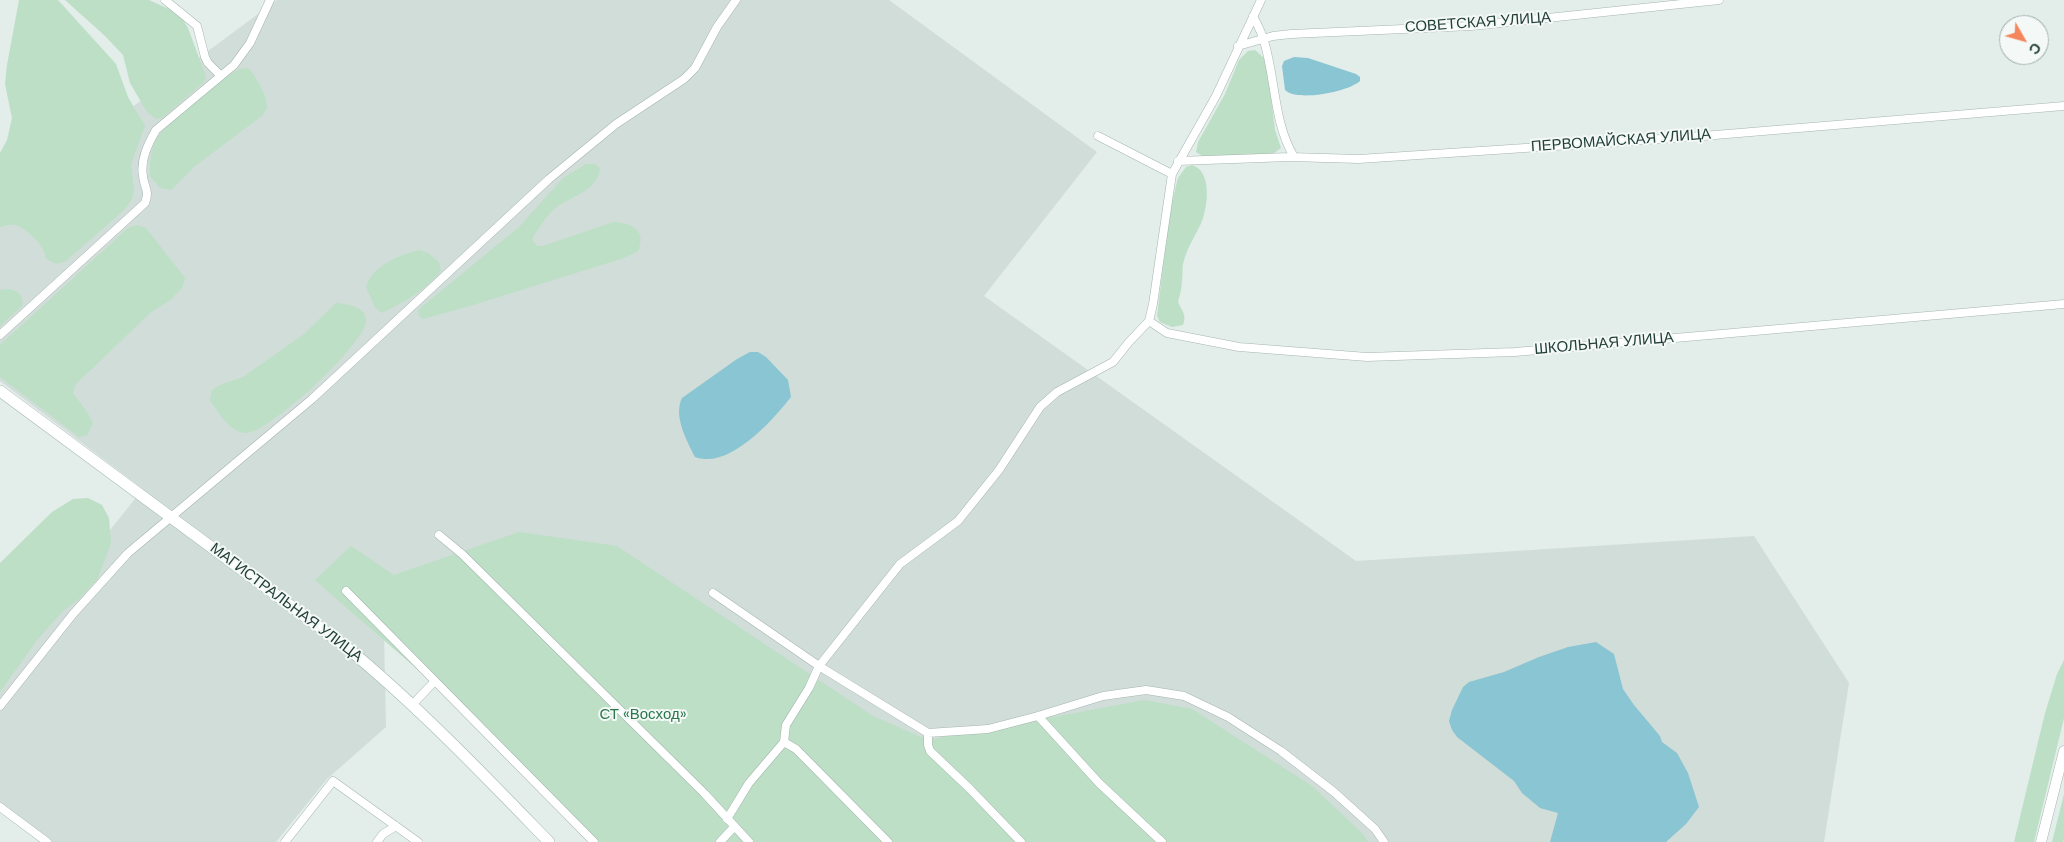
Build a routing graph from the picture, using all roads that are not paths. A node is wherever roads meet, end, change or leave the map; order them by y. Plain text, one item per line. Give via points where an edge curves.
1 (166, 0) edge
2 (270, 0) edge
3 (736, 0) edge
4 (1261, 0) edge
5 (1719, 0) edge
6 (1253, 16) junction
7 (1264, 39) junction
8 (1238, 46) junction
9 (220, 75) junction
10 (2064, 106) edge
11 (1098, 136) dead end
12 (1294, 157) junction
13 (1178, 161) junction
14 (1172, 174) junction
15 (2064, 304) edge
16 (1149, 321) junction
17 (0, 335) edge
18 (0, 391) edge
19 (169, 517) junction
20 (439, 535) dead end
21 (346, 591) dead end
22 (713, 593) dead end
23 (819, 666) junction
24 (434, 682) junction
25 (413, 704) junction
26 (0, 706) edge
27 (1038, 716) junction
28 (928, 733) junction
29 (784, 742) junction
30 (2064, 751) edge
31 (0, 807) edge
32 (727, 819) junction
33 (396, 826) junction
34 (734, 827) junction
35 (47, 842) edge
36 (285, 842) edge
37 (377, 842) edge
38 (418, 842) edge
39 (549, 842) edge
40 (594, 842) edge
41 (720, 842) edge
42 (749, 842) edge
43 (888, 842) edge
44 (1021, 842) edge
45 (1162, 842) edge
46 (1384, 842) edge
47 (2041, 842) edge

1 - 9 street via 197,26 205,57
2 - 9 street via 242,56
3 - 19 street via 695,68 684,79 587,146 312,399
4 - 6 street
5 - 7 street, СОВЕТСКАЯ УЛИЦА via 1471,26 1292,34
6 - 7 street
6 - 8 street
7 - 8 street, СОВЕТСКАЯ УЛИЦА
7 - 12 street via 1280,124
8 - 13 street via 1216,96
9 - 17 street via 156,130 149,141 143,162 148,195 145,203
10 - 12 street, ПЕРВОМАЙСКАЯ УЛИЦА via 1692,137 1359,159
11 - 14 street
12 - 13 street, ПЕРВОМАЙСКАЯ УЛИЦА
13 - 14 street
14 - 16 street
15 - 16 street, ШКОЛЬНАЯ УЛИЦА via 1515,352 1367,356 1239,347 1167,333
16 - 23 street via 1113,362 1057,392 1040,407 999,470 958,521 900,564
18 - 19 main road, МАГИСТРАЛЬНАЯ УЛИЦА
19 - 25 main road, МАГИСТРАЛЬНАЯ УЛИЦА via 345,646
19 - 26 street via 128,552 73,614
20 - 32 street via 676,765
21 - 24 street
22 - 23 street
23 - 28 street
23 - 29 street via 786,725
24 - 25 street
24 - 40 street
25 - 39 main road, МАГИСТРАЛЬНАЯ УЛИЦА
27 - 28 street via 988,729
27 - 45 street via 1099,783
27 - 46 street via 1103,696 1146,690 1184,696 1228,717 1281,751 1334,792 1375,829
28 - 44 street via 930,751
29 - 32 street via 749,783
29 - 43 street via 796,749
30 - 47 street
31 - 35 street
32 - 34 street
33 - 36 street via 333,782
33 - 37 street
33 - 38 street
34 - 41 street
34 - 42 street

